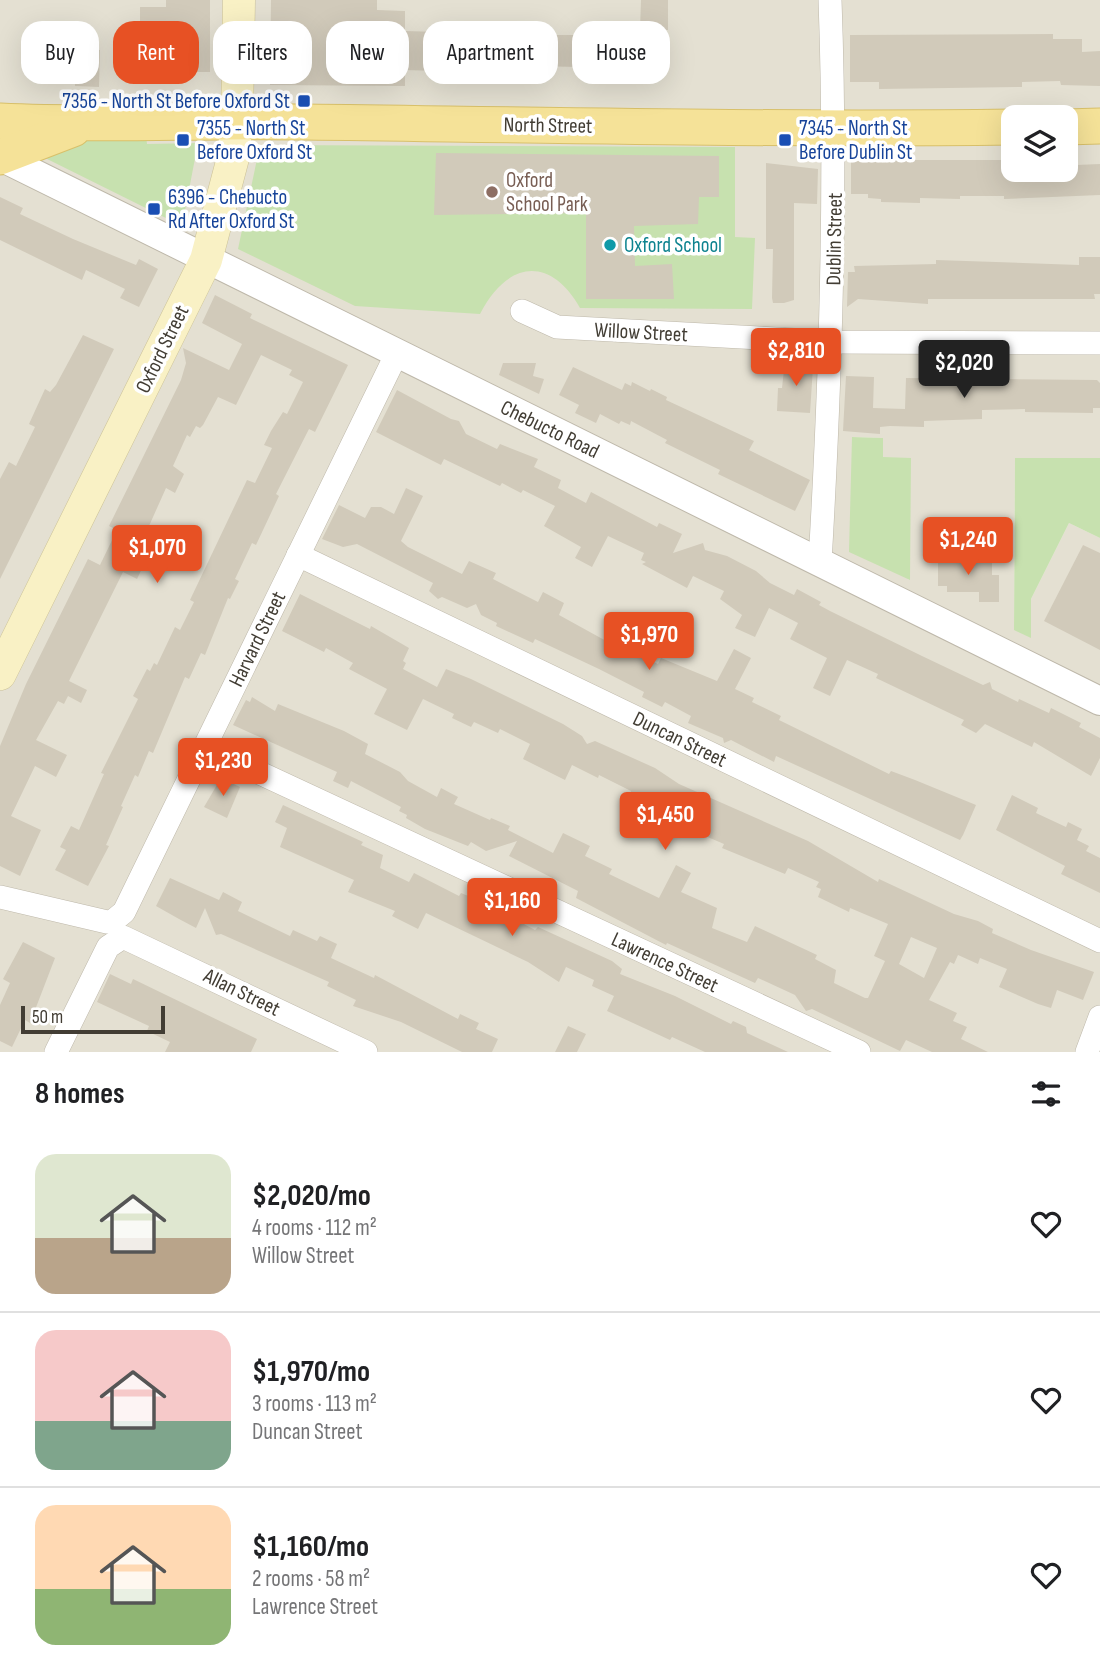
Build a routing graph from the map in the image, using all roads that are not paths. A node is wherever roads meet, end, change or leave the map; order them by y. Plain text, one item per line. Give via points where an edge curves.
1 (239, 0) edge
2 (830, 0) edge
3 (0, 121) edge
4 (237, 121) junction
5 (83, 125) junction
6 (1100, 126) edge
7 (1001, 127) edge
8 (1078, 127) edge
9 (835, 129) junction
10 (1, 157) edge
11 (206, 260) junction
12 (522, 311) dead end
13 (832, 342) junction
14 (1100, 343) edge
15 (397, 353) junction
16 (298, 555) junction
17 (820, 562) junction
18 (0, 674) edge
19 (1100, 701) edge
20 (204, 747) junction
21 (0, 897) edge
22 (115, 930) junction
23 (1100, 941) edge
24 (1100, 1017) edge
25 (56, 1052) edge
26 (366, 1052) edge
27 (859, 1052) edge
28 (1087, 1052) edge

1 - 4 main road, Oxford Street
2 - 9 street, Dublin Street
3 - 5 main road, North Street
4 - 5 main road, North Street
4 - 9 main road, North Street
4 - 11 main road, Oxford Street via 233,158
5 - 10 main road, North Street
6 - 8 main road
7 - 9 main road, North Street
9 - 13 street, Dublin Street
10 - 11 street, Chebucto Road
11 - 15 street, Chebucto Road
11 - 18 main road, Oxford Street
12 - 13 street, Willow Street via 557,327
13 - 14 street, Willow Street
13 - 17 street, Dublin Street
15 - 16 street, Harvard Street
15 - 17 street, Chebucto Road
16 - 20 street, Harvard Street
16 - 23 street, Duncan Street
17 - 19 street, Chebucto Road
20 - 22 street, Harvard Street
20 - 27 street, Lawrence Street
21 - 22 street, Allan Street
22 - 25 street, Harvard Street
22 - 26 street, Allan Street
24 - 28 street

